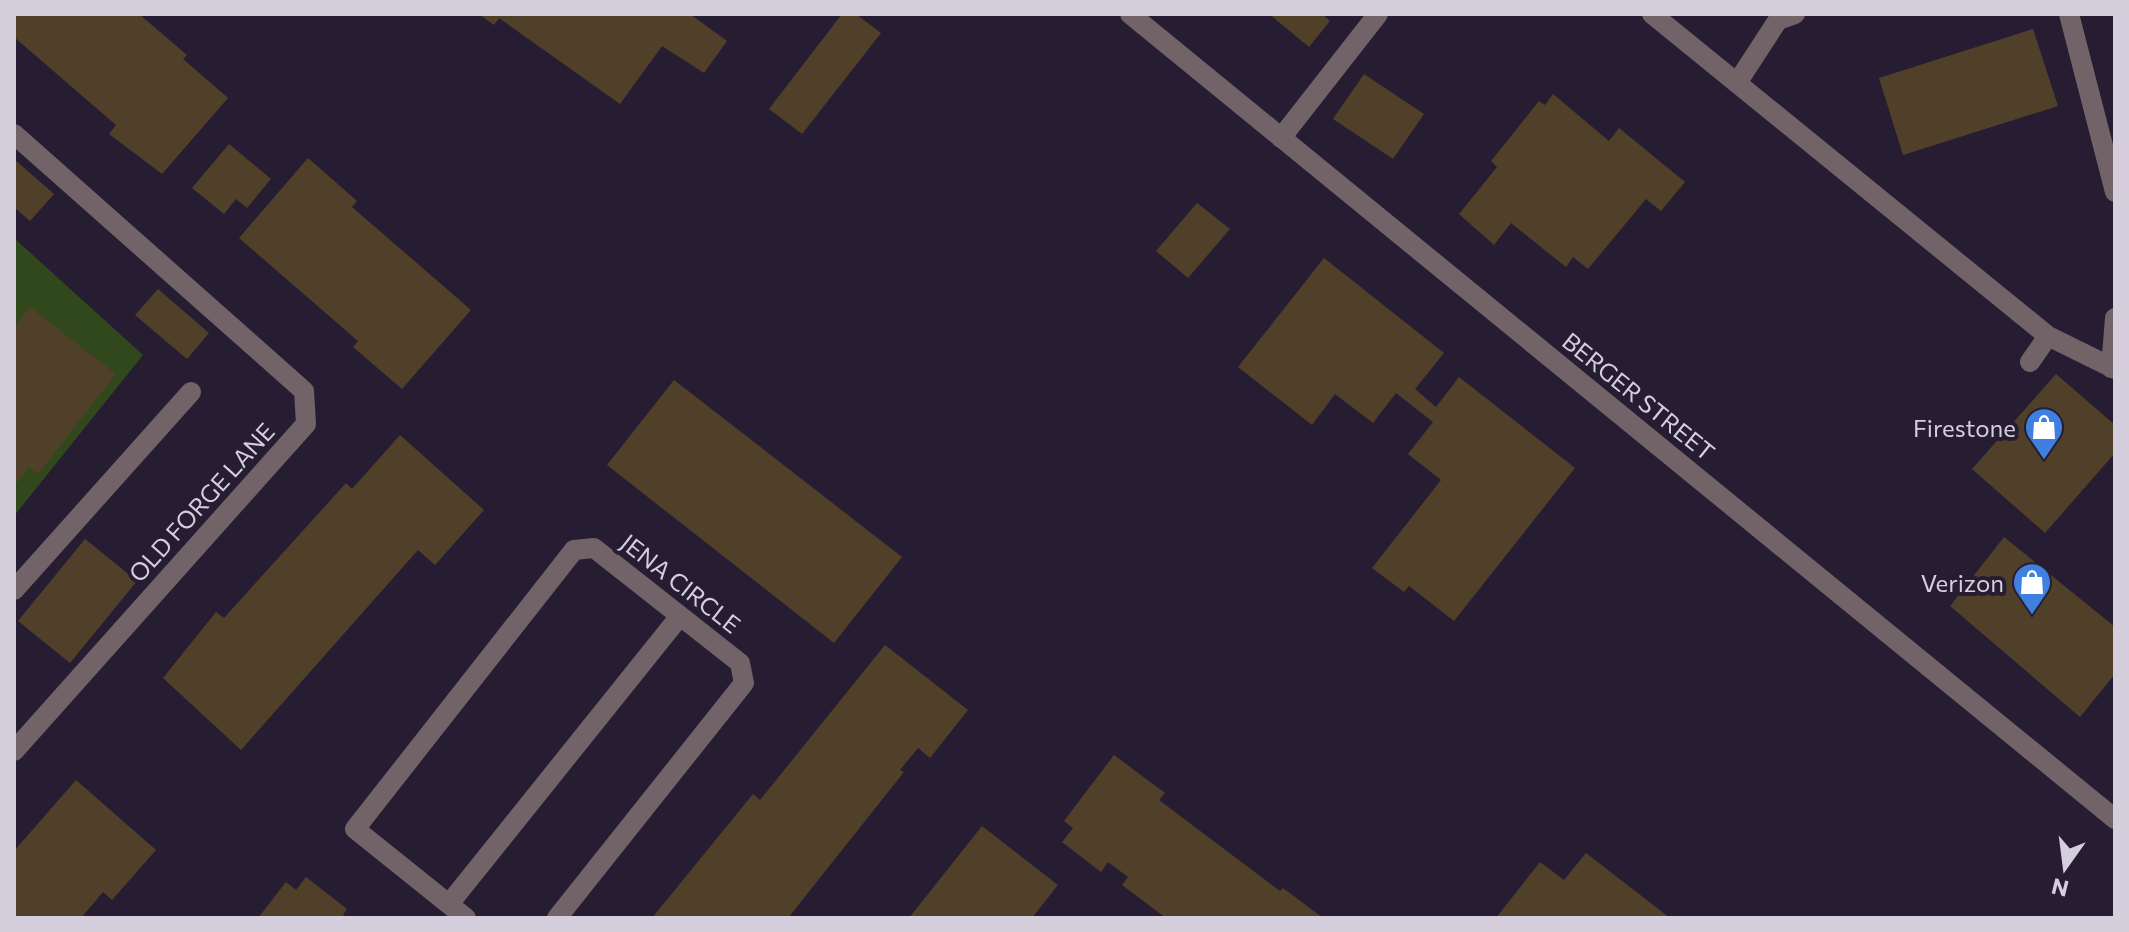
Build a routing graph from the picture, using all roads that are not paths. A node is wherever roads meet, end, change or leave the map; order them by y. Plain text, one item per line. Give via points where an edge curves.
1 (1130, 14) edge
2 (1378, 14) edge
3 (1652, 14) edge
4 (2069, 14) edge
5 (1783, 16) edge
6 (1737, 83) junction
7 (14, 134) edge
8 (1281, 138) junction
9 (2115, 192) edge
10 (2115, 318) edge
11 (2048, 336) junction
12 (2030, 362) dead end
13 (2113, 369) edge
14 (191, 392) dead end
15 (14, 590) edge
16 (680, 616) junction
17 (14, 751) edge
18 (2115, 819) edge
19 (449, 904) junction
20 (466, 918) edge
21 (557, 918) edge

1 - 8 street, BERGER STREET
2 - 8 street
3 - 6 street
4 - 9 street
5 - 6 street
6 - 11 street
7 - 17 street, OLD FORGE LANE via 304,391 306,424
8 - 18 street, BERGER STREET
10 - 13 street
11 - 12 street
11 - 13 street
14 - 15 street
16 - 19 street
16 - 19 street, JENA CIRCLE via 594,548 574,550 355,829
16 - 21 street, JENA CIRCLE via 740,663 744,683
19 - 20 street

